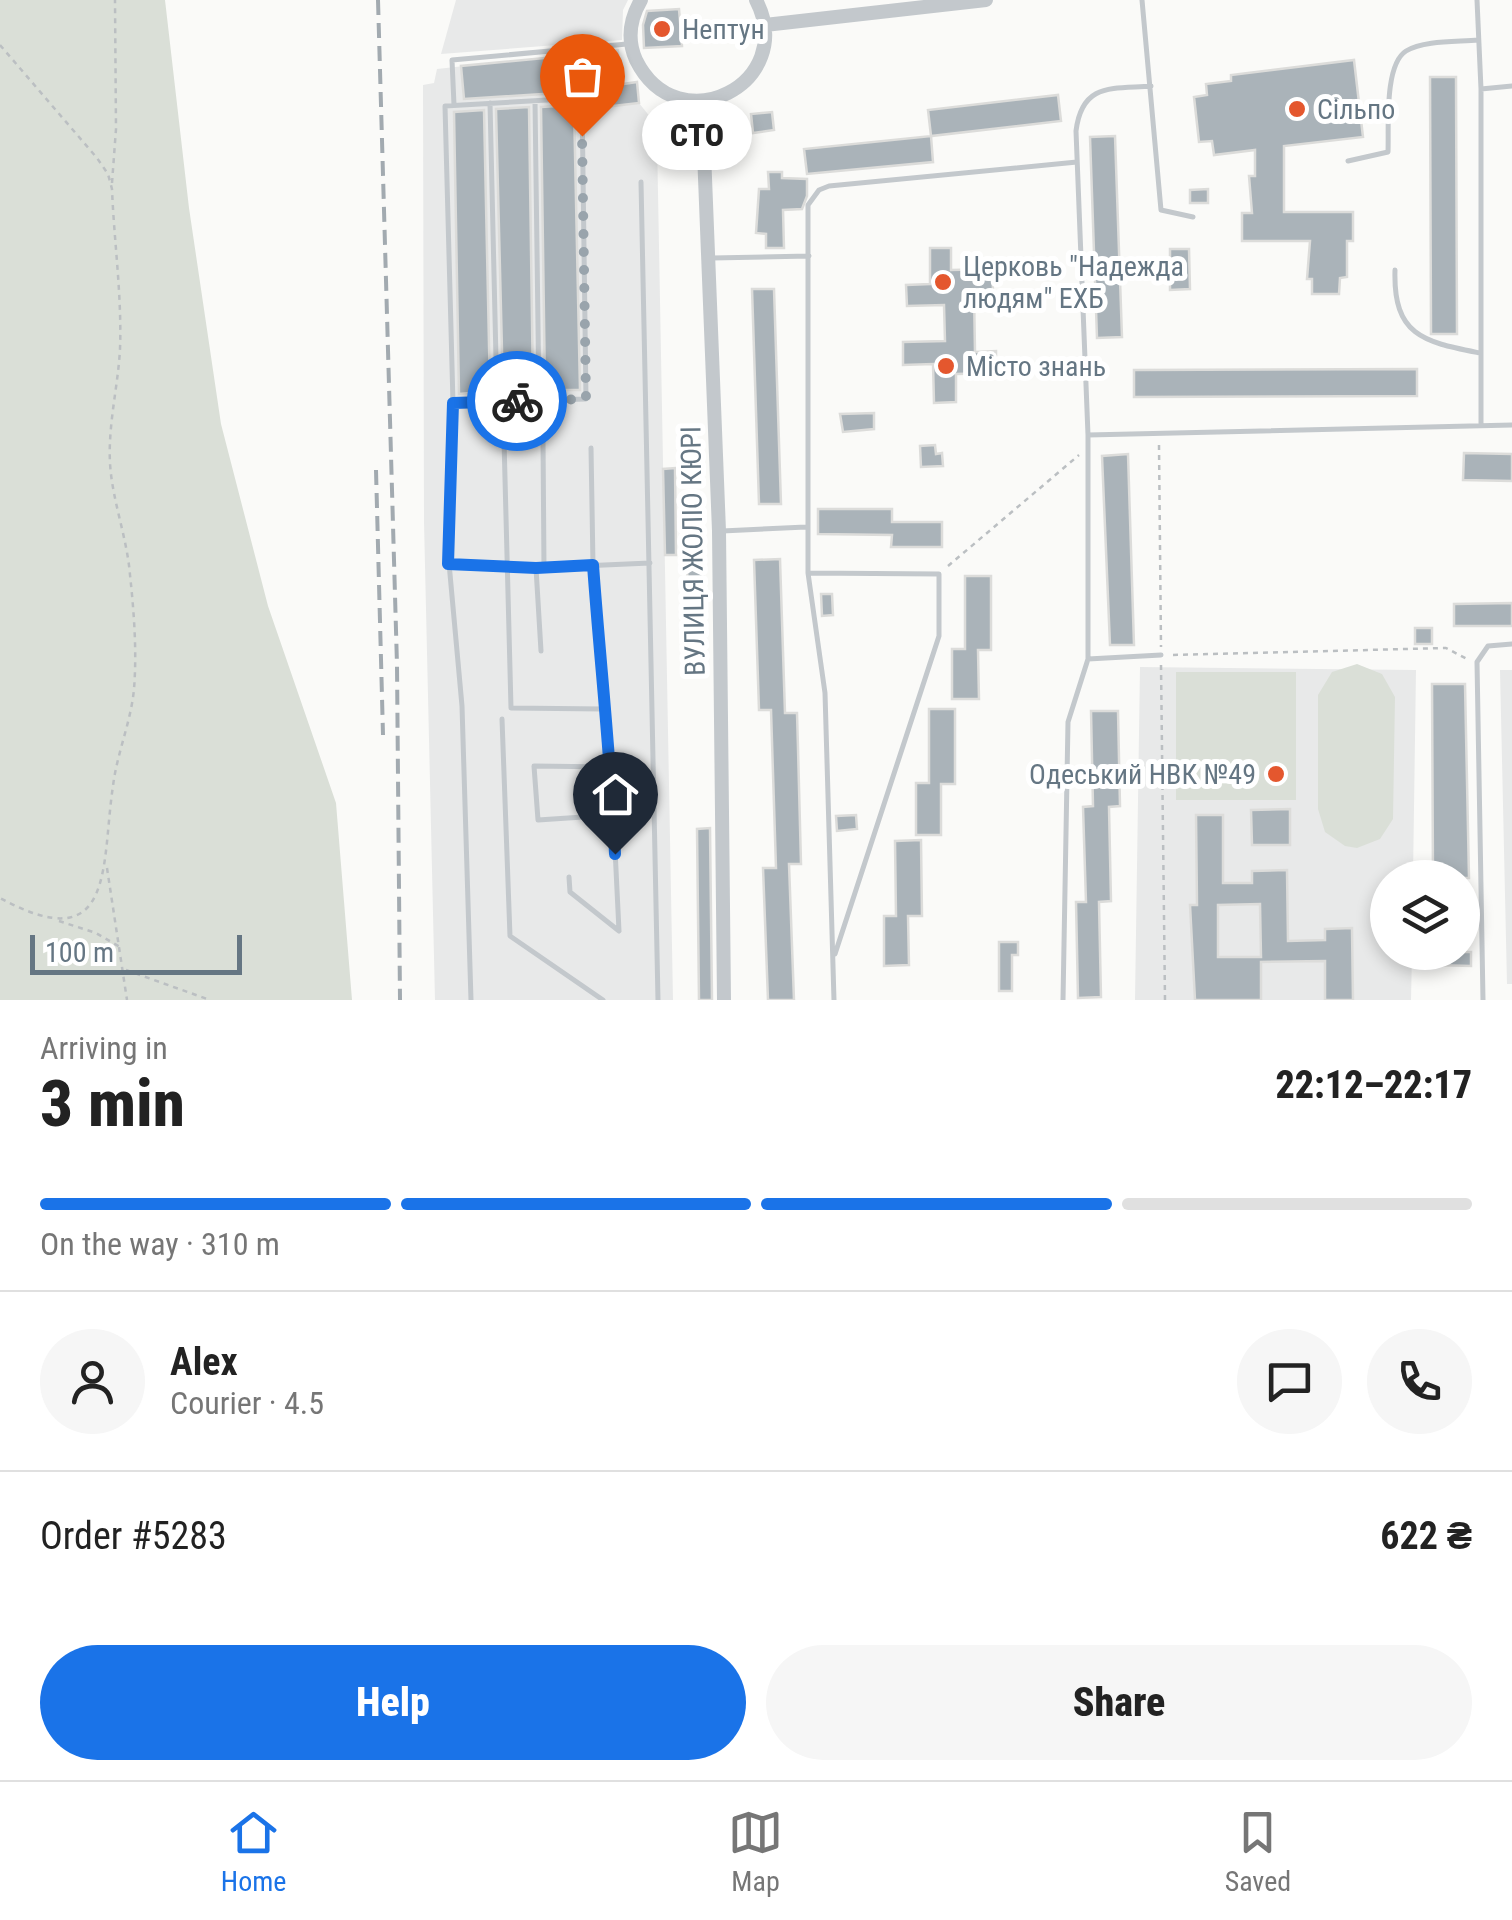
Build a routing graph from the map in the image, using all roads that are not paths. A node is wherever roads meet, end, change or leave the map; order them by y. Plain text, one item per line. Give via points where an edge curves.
1 (640, 0) edge
2 (756, 0) edge
3 (986, 0) edge
4 (1142, 0) edge
5 (1477, 0) edge
6 (766, 25) junction
7 (1478, 40) junction
8 (630, 44) junction
9 (1152, 86) junction
10 (1512, 86) edge
11 (1481, 89) junction
12 (535, 101) junction
13 (702, 102) junction
14 (490, 103) junction
15 (454, 105) junction
16 (1348, 161) dead end
17 (1076, 162) junction
18 (640, 182) dead end
19 (1194, 217) dead end
20 (809, 256) junction
21 (709, 258) junction
22 (1396, 270) dead end
23 (1480, 352) junction
24 (539, 400) junction
25 (497, 402) junction
26 (453, 403) junction
27 (1481, 424) junction
28 (1512, 425) edge
29 (1088, 436) junction
30 (543, 438) dead end
31 (504, 440) dead end
32 (591, 448) dead end
33 (806, 527) junction
34 (719, 532) junction
35 (651, 563) junction
36 (448, 564) junction
37 (593, 565) junction
38 (507, 566) junction
39 (540, 568) junction
40 (808, 573) junction
41 (1512, 644) edge
42 (541, 651) dead end
43 (1161, 655) road end
44 (1088, 658) junction
45 (603, 709) junction
46 (502, 719) dead end
47 (611, 767) junction
48 (614, 815) junction
49 (569, 877) dead end
50 (832, 962) junction
51 (471, 1000) edge
52 (603, 1000) edge
53 (658, 1000) edge
54 (724, 1000) edge
55 (834, 1000) edge
56 (1063, 1000) edge
57 (1483, 1000) edge

1 - 8 street
2 - 6 street
3 - 6 street
4 - 9 lane
5 - 7 lane
6 - 13 street via 756,68 742,85
7 - 11 lane
7 - 16 lane via 1416,47 1400,56 1392,74 1388,152
8 - 13 street via 660,90
8 - 15 lane via 452,60
9 - 17 lane via 1102,90 1085,101
9 - 19 lane via 1161,210
10 - 11 lane
11 - 23 lane
12 - 14 lane
12 - 24 lane
12 - 24 lane via 582,98 585,286 586,399
13 - 21 street, ВУЛИЦЯ ЖОЛІО КЮРІ
14 - 15 lane
14 - 25 lane
15 - 26 lane via 444,106
17 - 20 lane via 829,186 808,205
17 - 29 lane
18 - 35 lane
20 - 21 lane
20 - 33 lane
21 - 34 street, ВУЛИЦЯ ЖОЛІО КЮРІ
22 - 23 lane via 1401,314 1414,331 1432,344
23 - 27 lane
24 - 25 lane
25 - 26 lane
26 - 36 lane
27 - 28 lane
27 - 29 lane
29 - 44 lane
30 - 39 lane
31 - 38 lane
32 - 37 lane
33 - 34 lane
33 - 40 lane
34 - 54 street, ВУЛИЦЯ ЖОЛІО КЮРІ
35 - 37 lane
35 - 53 lane
36 - 38 lane
36 - 51 lane via 462,706
37 - 39 lane
37 - 45 lane
38 - 39 lane
38 - 45 lane via 511,708
39 - 42 lane
40 - 50 lane via 826,693
40 - 50 lane via 939,574 939,636
41 - 57 lane via 1488,646 1477,662
43 - 44 lane
44 - 56 lane via 1068,722
45 - 47 lane
46 - 52 lane via 510,936
47 - 48 lane
47 - 48 lane via 534,766 538,820
48 - 49 lane via 618,932 570,892
50 - 55 lane

